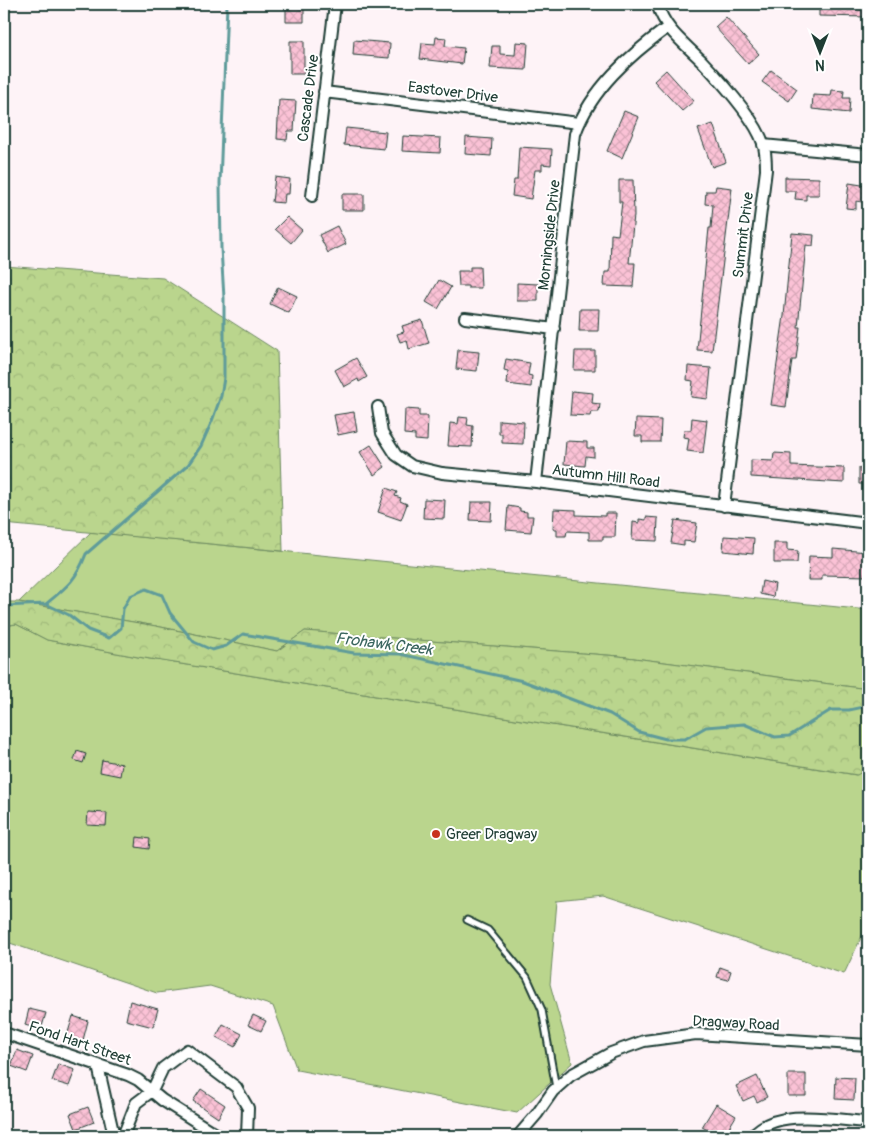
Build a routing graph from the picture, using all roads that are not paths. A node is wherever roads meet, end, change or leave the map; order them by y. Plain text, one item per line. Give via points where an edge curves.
1 (334, 4) edge
2 (657, 4) edge
3 (668, 27) junction
4 (324, 92) junction
5 (579, 123) junction
6 (764, 146) junction
7 (868, 155) edge
8 (312, 196) dead end
9 (465, 318) dead end
10 (554, 329) junction
11 (378, 407) dead end
12 (536, 482) junction
13 (724, 506) junction
14 (868, 523) edge
15 (467, 920) dead end
16 (4, 1033) edge
17 (868, 1045) edge
18 (98, 1066) junction
19 (556, 1088) junction
20 (152, 1092) junction
21 (868, 1122) edge
22 (114, 1136) edge
23 (123, 1136) edge
24 (218, 1136) edge
25 (247, 1136) edge
26 (518, 1136) edge
27 (752, 1136) edge

1 - 4 street, Cascade Drive
2 - 3 street, Summit Drive
3 - 5 street, Morningside Drive via 624,63 605,84
3 - 6 street, Summit Drive via 721,82 758,132
4 - 5 street, Eastover Drive
4 - 8 street, Cascade Drive
5 - 10 street, Morningside Drive via 573,146
6 - 7 street
6 - 13 street, Summit Drive via 766,170
9 - 10 street
10 - 12 street, Morningside Drive
11 - 12 street, Autumn Hill Road via 382,434 396,455 412,466 442,473
12 - 13 street, Autumn Hill Road
13 - 14 street, Autumn Hill Road
15 - 19 lane via 488,930 527,977 542,1010
16 - 18 street, Fond Hart Street
17 - 19 street, Dragway Road via 696,1034 650,1039 581,1068
18 - 20 street, Fond Hart Street via 133,1078
18 - 22 street
19 - 26 street, Dragway Road
20 - 23 street via 136,1103
20 - 24 street, Fond Hart Street
20 - 25 street via 163,1068 187,1050 236,1088 248,1108
21 - 27 street via 800,1117 776,1120 762,1126

